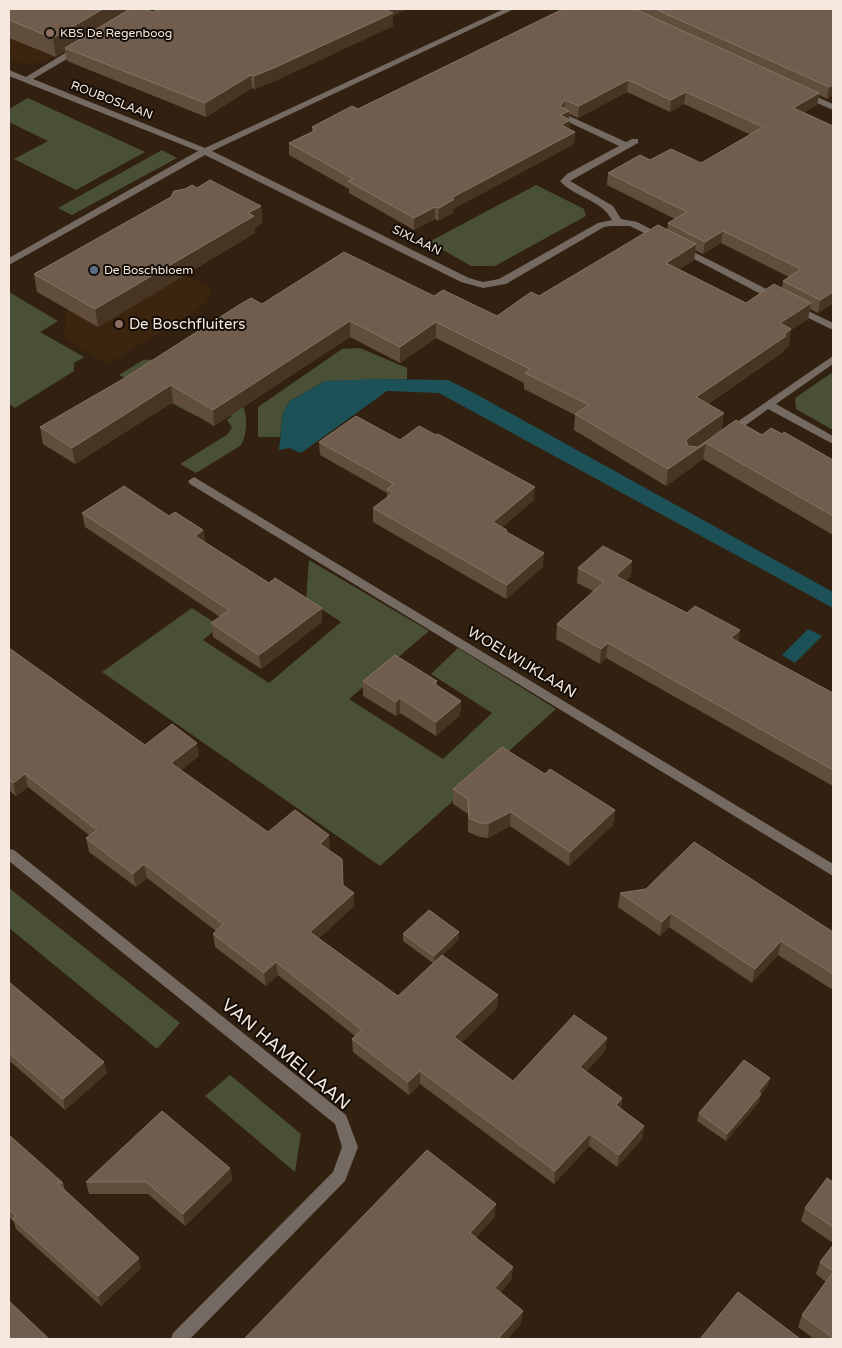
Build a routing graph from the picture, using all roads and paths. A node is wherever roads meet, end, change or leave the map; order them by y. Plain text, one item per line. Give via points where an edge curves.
1 (510, 9) edge
2 (85, 44) edge
3 (9, 73) edge
4 (26, 80) junction
5 (797, 91) edge
6 (833, 107) edge
7 (565, 117) edge
8 (635, 141) dead end
9 (626, 146) junction
10 (205, 151) junction
11 (617, 221) junction
12 (9, 262) edge
13 (833, 328) edge
14 (833, 359) edge
15 (768, 404) junction
16 (722, 437) edge
17 (833, 441) edge
18 (194, 481) dead end
19 (9, 854) edge
20 (833, 871) edge
21 (179, 1339) edge

1 - 10 street
2 - 4 street
3 - 4 street, ROUBOSLAAN
4 - 10 street, ROUBOSLAAN
5 - 6 street
7 - 9 street
8 - 9 street
9 - 11 street via 570,176 565,182 610,208
10 - 11 street, SIXLAAN via 465,280 482,285 502,282 602,225
10 - 12 street
11 - 13 street via 634,224
14 - 15 street
15 - 16 street
15 - 17 street
18 - 20 street, WOELWIJKLAAN
19 - 21 street, VAN HAMELLAAN via 341,1120 350,1147 339,1176

